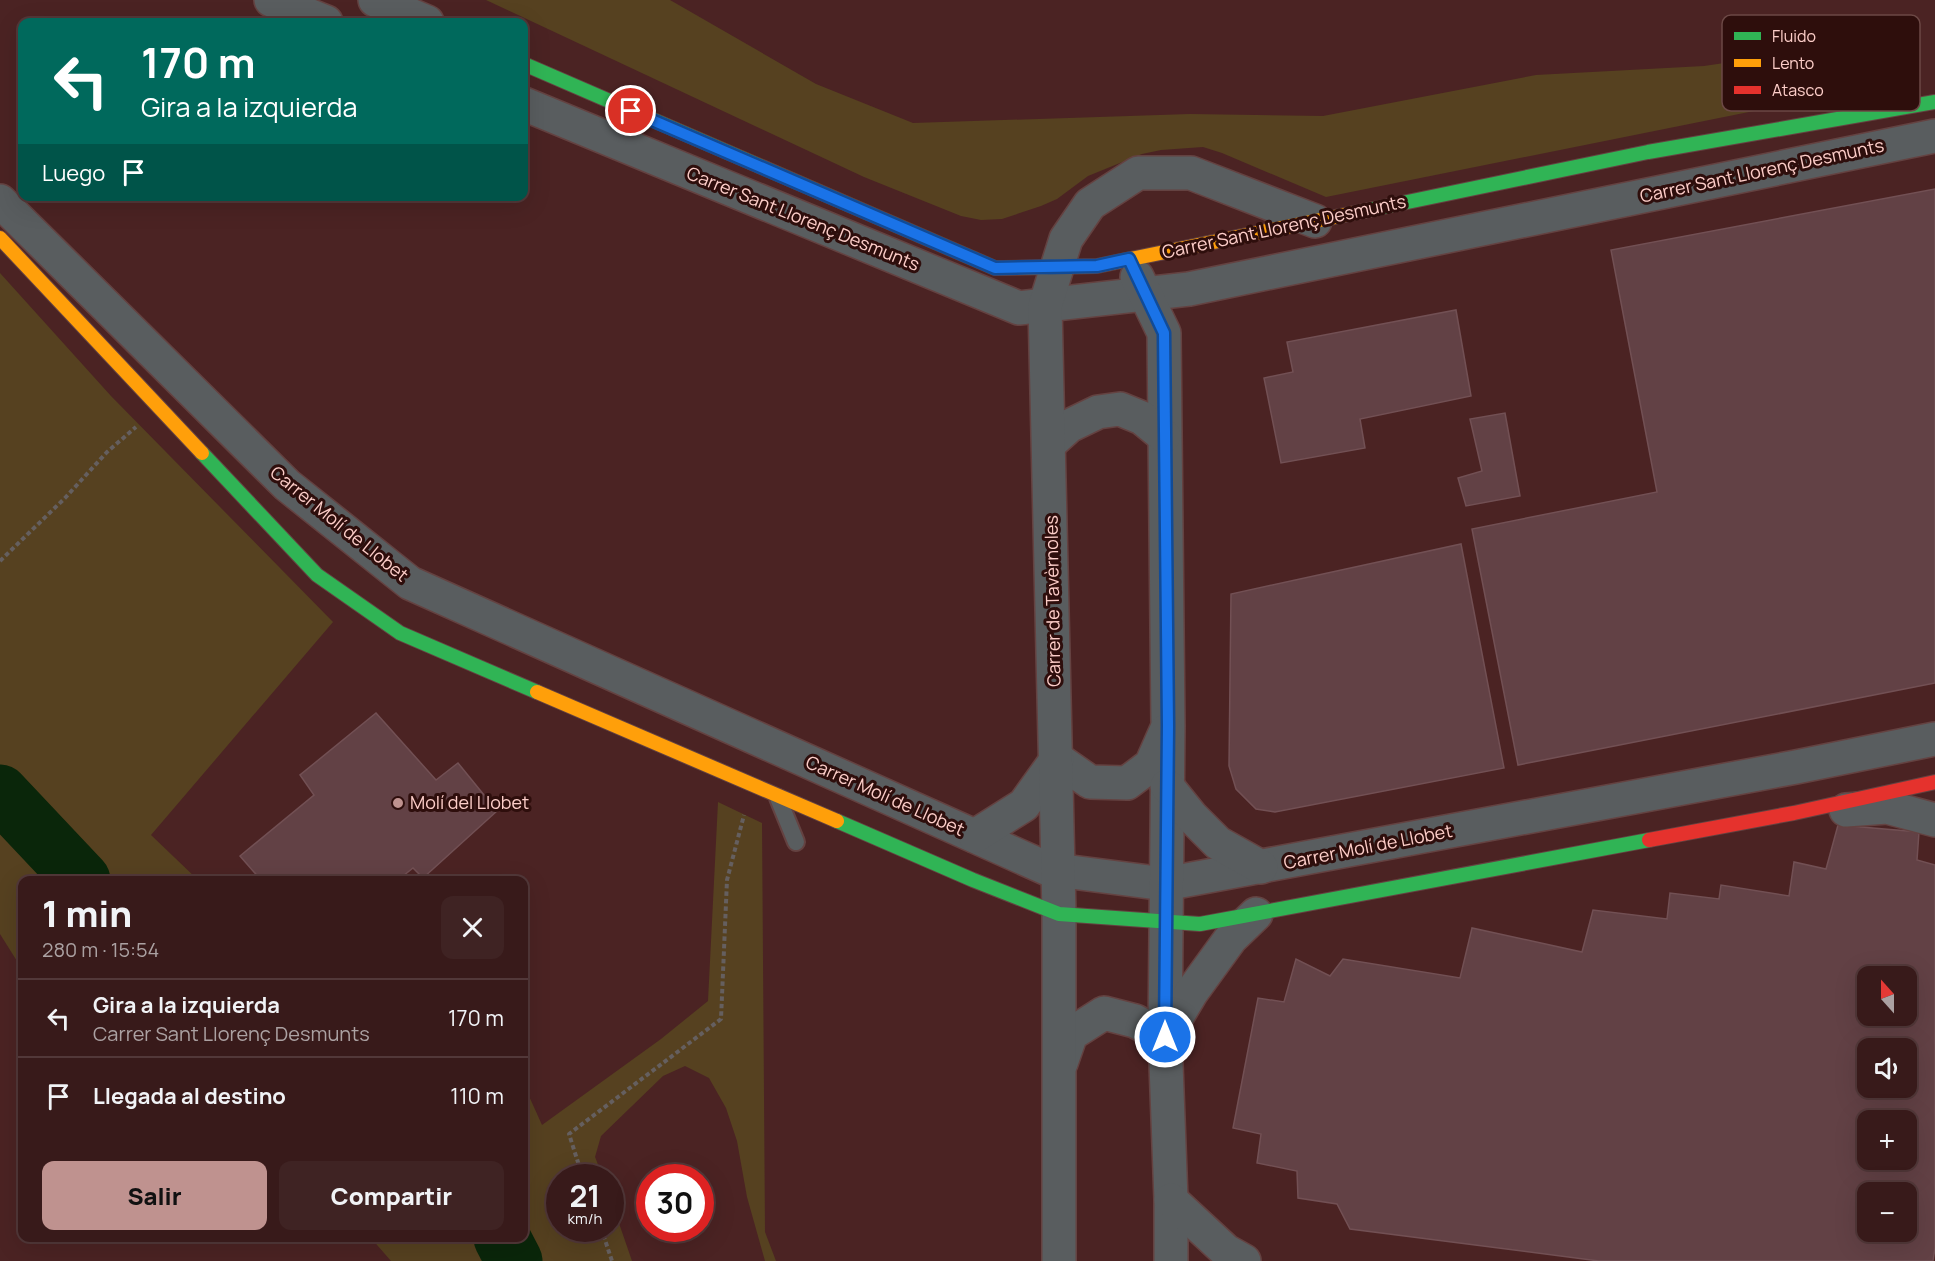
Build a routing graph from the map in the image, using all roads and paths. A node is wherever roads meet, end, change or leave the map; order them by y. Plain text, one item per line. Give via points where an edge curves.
1 (271, 0) edge
2 (375, 0) edge
3 (316, 18) edge
4 (418, 18) edge
5 (528, 66) edge
6 (1935, 102) edge
7 (1920, 105) edge
8 (528, 106) edge
9 (1883, 111) edge
10 (1935, 136) edge
11 (0, 201) edge
12 (1316, 220) junction
13 (0, 238) edge
14 (1129, 259) junction
15 (1058, 267) junction
16 (1189, 289) junction
17 (1145, 294) junction
18 (1046, 306) junction
19 (1164, 333) junction
20 (139, 424) dead end
21 (1164, 436) junction
22 (1049, 444) junction
23 (0, 561) edge
24 (1168, 726) junction
25 (1935, 739) edge
26 (1057, 759) junction
27 (1935, 782) edge
28 (1167, 786) junction
29 (776, 795) junction
30 (746, 808) dead end
31 (1794, 813) junction
32 (1935, 820) edge
33 (975, 836) junction
34 (796, 842) dead end
35 (1261, 867) junction
36 (1058, 870) junction
37 (1165, 884) junction
38 (1059, 914) junction
39 (1256, 914) junction
40 (1165, 921) junction
41 (1165, 1037) junction
42 (1059, 1067) junction
43 (579, 1164) edge
44 (1171, 1200) junction
45 (606, 1242) edge
46 (612, 1261) edge
47 (1059, 1261) edge
48 (1171, 1261) edge
49 (1244, 1261) edge

1 - 3 street
2 - 4 street
5 - 15 street, Carrer Sant Llorenç Desmunts via 995,268
6 - 7 street, Carrer Sant Llorenç Desmunts
8 - 18 street, Carrer Sant Llorenç Desmunts via 1020,308
9 - 12 street, Carrer Sant Llorenç Desmunts via 1648,152
10 - 16 street, Carrer Sant Llorenç Desmunts
11 - 33 street, Carrer Molí de Llobet via 287,484 410,583
12 - 14 street, Carrer Sant Llorenç Desmunts
12 - 15 street, Carrer de Tavèrnoles via 1191,173 1138,173 1090,204 1066,239
13 - 29 street via 317,575 400,633
14 - 15 street, Carrer Sant Llorenç Desmunts via 1097,266
14 - 17 street
15 - 18 street, Carrer de Tavèrnoles
16 - 17 street, Carrer Sant Llorenç Desmunts
16 - 19 street
17 - 18 street, Carrer Sant Llorenç Desmunts
17 - 19 street
18 - 22 street, Carrer de Tavèrnoles
19 - 21 street
20 - 23 path
21 - 22 street via 1142,418 1120,409 1098,412 1069,426
21 - 24 street
22 - 26 street, Carrer de Tavèrnoles
24 - 26 street via 1151,765 1127,783 1090,782
24 - 28 street
25 - 35 street, Carrer Molí de Llobet
26 - 33 street via 1024,805
26 - 36 street, Carrer de Tavèrnoles
27 - 31 street
28 - 35 street via 1218,843
28 - 37 street
29 - 34 lane
29 - 38 street
30 - 43 path via 727,880 721,1019 568,1134
31 - 32 street via 1887,807
31 - 39 street
33 - 36 street, Carrer Molí de Llobet
35 - 37 street, Carrer Molí de Llobet
36 - 37 street, Carrer Molí de Llobet
36 - 38 street, Carrer de Tavèrnoles
37 - 40 street
38 - 40 street
38 - 42 street, Carrer de Tavèrnoles
39 - 40 street via 1200,924
39 - 41 street via 1231,938
40 - 41 street
41 - 42 street, Carrer de Tavèrnoles via 1135,1021 1104,1013 1071,1034
41 - 44 street
42 - 47 street, Carrer de Tavèrnoles
44 - 48 street
44 - 49 street via 1226,1251
45 - 46 path

